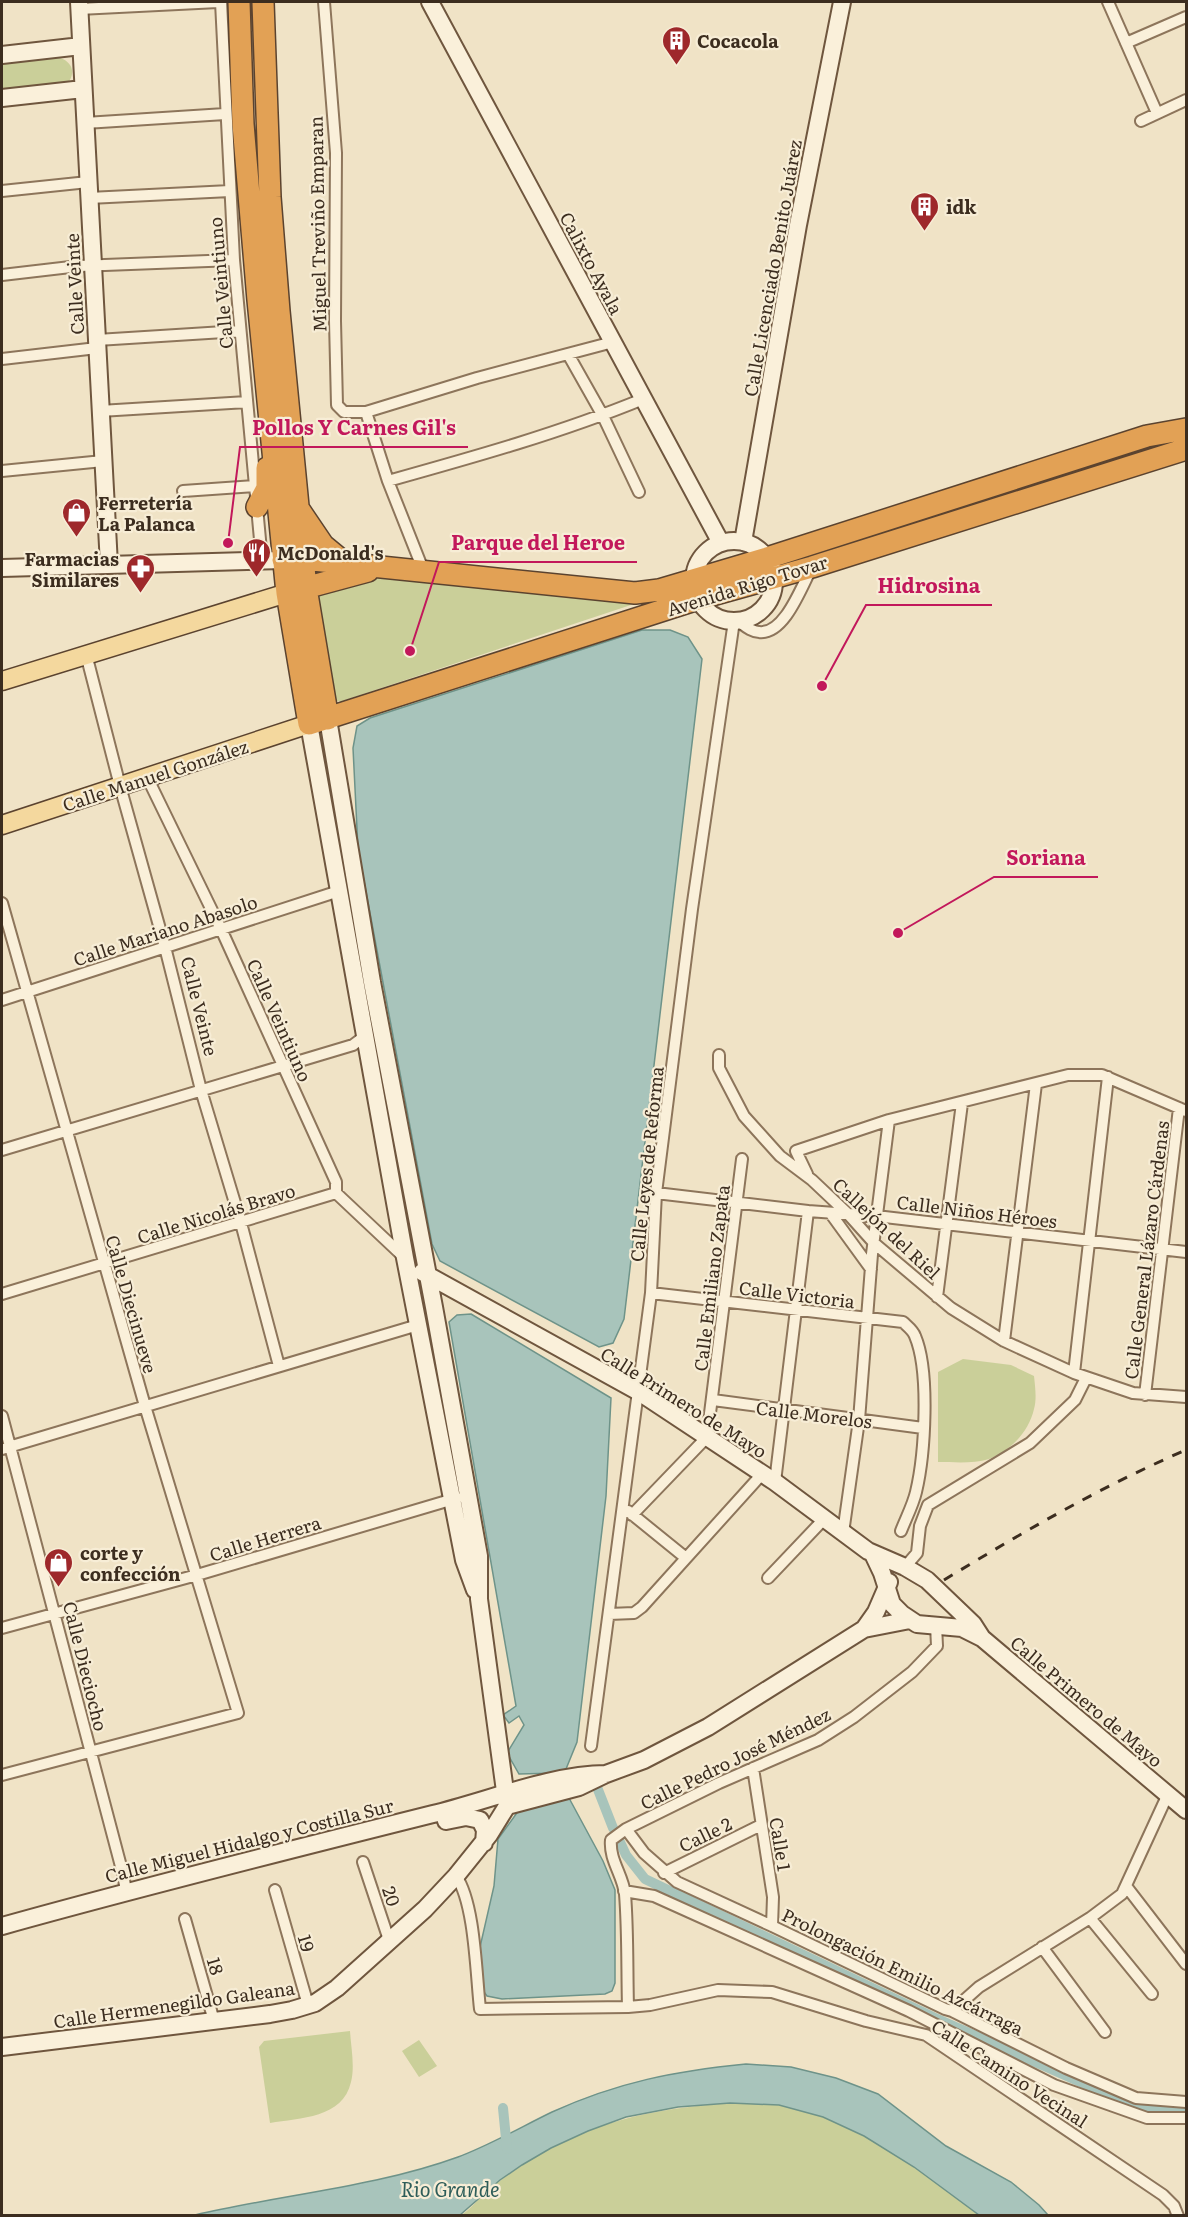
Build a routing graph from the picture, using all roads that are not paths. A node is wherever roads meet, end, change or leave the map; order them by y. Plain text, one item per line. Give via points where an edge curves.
1 (219, 2) edge
2 (239, 2) edge
3 (263, 2) edge
4 (324, 2) edge
5 (430, 2) edge
6 (842, 2) edge
7 (1108, 2) edge
8 (79, 5) edge
9 (1186, 17) edge
10 (1126, 42) junction
11 (81, 46) junction
12 (2, 55) edge
13 (83, 89) junction
14 (2, 98) edge
15 (1186, 100) edge
16 (1157, 113) junction
17 (225, 114) junction
18 (1141, 121) dead end
19 (85, 123) junction
20 (89, 190) junction
21 (2, 191) edge
22 (230, 191) junction
23 (234, 260) junction
24 (93, 266) junction
25 (2, 275) edge
26 (240, 331) junction
27 (613, 342) junction
28 (97, 344) junction
29 (568, 354) junction
30 (2, 359) edge
31 (644, 399) junction
32 (247, 402) junction
33 (100, 411) junction
34 (366, 412) junction
35 (603, 416) junction
36 (272, 429) junction
37 (1186, 429) edge
38 (1186, 449) edge
39 (103, 461) junction
40 (2, 471) edge
41 (1015, 479) junction
42 (388, 481) junction
43 (183, 491) dead end
44 (639, 492) dead end
45 (256, 496) junction
46 (1021, 501) junction
47 (927, 505) junction
48 (297, 506) junction
49 (743, 542) junction
50 (721, 543) junction
51 (767, 558) junction
52 (283, 560) junction
53 (346, 564) junction
54 (109, 565) junction
55 (817, 565) junction
56 (2, 568) edge
57 (378, 568) junction
58 (424, 572) junction
59 (774, 578) junction
60 (696, 589) junction
61 (297, 590) junction
62 (736, 621) junction
63 (86, 654) junction
64 (2, 681) edge
65 (318, 722) junction
66 (147, 777) junction
67 (120, 786) junction
68 (2, 825) edge
69 (339, 891) junction
70 (2, 903) edge
71 (221, 929) junction
72 (165, 947) junction
73 (27, 992) junction
74 (2, 1000) edge
75 (365, 1036) junction
76 (719, 1055) dead end
77 (282, 1065) junction
78 (1108, 1077) junction
79 (1036, 1084) junction
80 (201, 1090) junction
81 (962, 1102) junction
82 (1183, 1109) edge
83 (889, 1120) junction
84 (66, 1131) junction
85 (2, 1150) edge
86 (742, 1159) dead end
87 (808, 1177) junction
88 (336, 1193) junction
89 (656, 1193) junction
90 (736, 1203) junction
91 (808, 1211) junction
92 (831, 1214) junction
93 (848, 1214) junction
94 (876, 1216) junction
95 (241, 1223) junction
96 (946, 1224) junction
97 (1018, 1232) junction
98 (1090, 1240) junction
99 (874, 1243) junction
100 (1163, 1249) junction
101 (1186, 1252) edge
102 (405, 1258) junction
103 (103, 1264) junction
104 (871, 1269) junction
105 (429, 1276) junction
106 (452, 1289) junction
107 (651, 1293) junction
108 (2, 1294) edge
109 (937, 1297) junction
110 (724, 1302) junction
111 (434, 1307) junction
112 (795, 1310) junction
113 (868, 1319) junction
114 (418, 1325) junction
115 (1004, 1341) junction
116 (279, 1366) junction
117 (1074, 1373) junction
118 (1086, 1378) junction
119 (639, 1392) junction
120 (1145, 1395) junction
121 (1186, 1397) edge
122 (712, 1400) junction
123 (145, 1406) junction
124 (784, 1411) junction
125 (2, 1416) edge
126 (859, 1420) junction
127 (919, 1427) junction
128 (707, 1437) junction
129 (6, 1448) edge
130 (769, 1478) junction
131 (916, 1493) junction
132 (459, 1497) junction
133 (928, 1505) junction
134 (623, 1506) junction
135 (632, 1515) junction
136 (825, 1518) junction
137 (901, 1531) dead end
138 (843, 1533) junction
139 (873, 1554) junction
140 (686, 1558) junction
141 (905, 1567) junction
142 (197, 1575) junction
143 (768, 1578) dead end
144 (886, 1587) junction
145 (945, 1599) junction
146 (55, 1612) junction
147 (609, 1614) junction
148 (910, 1620) junction
149 (936, 1625) junction
150 (2, 1628) edge
151 (864, 1629) junction
152 (982, 1638) junction
153 (591, 1746) dead end
154 (91, 1750) junction
155 (753, 1767) junction
156 (2, 1775) edge
157 (1168, 1794) junction
158 (507, 1800) junction
159 (1186, 1810) edge
160 (396, 1823) junction
161 (761, 1825) junction
162 (626, 1829) junction
163 (484, 1843) junction
164 (363, 1862) dead end
165 (664, 1873) junction
166 (456, 1876) junction
167 (1126, 1886) junction
168 (274, 1890) dead end
169 (126, 1891) junction
170 (624, 1891) junction
171 (1090, 1918) junction
172 (185, 1919) dead end
173 (2, 1925) edge
174 (772, 1926) junction
175 (389, 1940) junction
176 (1042, 1947) junction
177 (1186, 1964) edge
178 (1152, 1994) dead end
179 (308, 2005) junction
180 (628, 2007) junction
181 (952, 2011) junction
182 (214, 2021) junction
183 (1105, 2032) dead end
184 (2, 2048) edge
185 (1186, 2102) edge
186 (1186, 2118) edge
187 (1178, 2216) edge

1 - 8 street
1 - 17 street, Calle Veintiuno
2 - 36 highway via 247,176
3 - 48 highway via 270,197
4 - 34 street, Miguel Treviño Emparan via 336,153 337,405 344,412
5 - 27 main road, Calixto Ayala
6 - 49 main road, Calle Licenciado Benito Juárez via 798,225
7 - 10 street
8 - 11 main road, Calle Veinte
9 - 10 street
10 - 16 street
11 - 12 main road
11 - 13 main road, Calle Veinte
13 - 14 main road
13 - 19 main road, Calle Veinte
15 - 16 street
16 - 18 street
17 - 19 street
17 - 22 street, Calle Veintiuno
19 - 20 main road, Calle Veinte
20 - 21 street
20 - 22 street
20 - 24 main road, Calle Veinte
22 - 23 street, Calle Veintiuno
23 - 24 street
23 - 26 street, Calle Veintiuno
24 - 25 street
24 - 28 main road, Calle Veinte
26 - 28 street
26 - 32 street, Calle Veintiuno
27 - 29 street
27 - 31 main road, Calixto Ayala
28 - 30 street
28 - 33 main road, Calle Veinte
29 - 34 street
29 - 35 street
31 - 35 street
31 - 50 main road, Calixto Ayala
32 - 33 street
32 - 45 street, Calle Veintiuno
33 - 39 main road, Calle Veinte
34 - 42 street
35 - 42 street
35 - 44 street
36 - 45 highway via 267,446 267,488
36 - 52 highway
37 - 41 highway, Avenida Rigo Tovar via 1147,436
38 - 46 highway, Avenida Rigo Tovar
39 - 40 street
39 - 54 main road, Calle Veinte
41 - 46 highway
41 - 47 highway, Avenida Rigo Tovar
42 - 58 street
43 - 45 street
45 - 52 street, Calle Veintiuno
46 - 55 highway, Avenida Rigo Tovar
47 - 51 highway, Avenida Rigo Tovar
47 - 55 highway via 906,525 826,549
48 - 52 highway
48 - 53 highway via 328,551
49 - 50 main road
49 - 51 main road
50 - 60 main road via 710,548 696,567
51 - 59 main road
51 - 60 highway, Avenida Rigo Tovar
52 - 53 highway, Avenida Rigo Tovar
52 - 54 main road
52 - 61 highway
53 - 57 highway, Avenida Rigo Tovar
54 - 56 main road
55 - 59 highway, Avenida Rigo Tovar
55 - 62 street via 774,630 760,633
57 - 58 highway, Avenida Rigo Tovar
57 - 61 highway
58 - 60 highway, Avenida Rigo Tovar via 635,593
59 - 60 highway, Avenida Rigo Tovar
59 - 62 main road via 774,589 764,608
60 - 62 main road via 703,607 717,617
60 - 65 highway, Avenida Rigo Tovar
61 - 63 main road
61 - 65 highway
62 - 89 street, Calle Leyes de Reforma via 692,909
63 - 64 main road
63 - 67 street, Calle Veinte
65 - 66 main road, Calle Manuel González
65 - 69 main road
65 - 105 main road
66 - 67 main road, Calle Manuel González
66 - 71 street, Calle Veintiuno
67 - 68 main road, Calle Manuel González
67 - 72 street, Calle Veinte
69 - 71 street, Calle Mariano Abasolo
69 - 75 main road
70 - 73 street, Calle Diecinueve
71 - 72 street, Calle Mariano Abasolo
71 - 77 street, Calle Veintiuno
72 - 73 street, Calle Mariano Abasolo
72 - 80 street, Calle Veinte
73 - 74 street, Calle Mariano Abasolo
73 - 84 street, Calle Diecinueve
75 - 77 street via 353,1045
75 - 102 main road
76 - 87 street, Callejón del Riel via 719,1068 744,1116 780,1156
77 - 80 street
77 - 88 street, Calle Veintiuno via 336,1182
78 - 79 street via 1068,1075
78 - 82 street
78 - 98 street
79 - 81 street
79 - 97 street
80 - 84 street
80 - 95 street, Calle Veinte
81 - 83 street
81 - 96 street
82 - 100 street, Calle General Lázaro Cárdenas
83 - 87 street via 796,1151
83 - 94 street
84 - 85 street
84 - 103 street, Calle Diecinueve
86 - 90 street, Calle Emiliano Zapata
87 - 93 street, Callejón del Riel
88 - 95 street, Calle Nicolás Bravo
88 - 102 street
89 - 90 street, Calle Niños Héroes
89 - 107 street, Calle Leyes de Reforma
90 - 91 street, Calle Niños Héroes
90 - 110 street, Calle Emiliano Zapata
91 - 92 street, Calle Niños Héroes
91 - 112 street
92 - 93 street, Calle Niños Héroes
92 - 104 street
93 - 94 street, Calle Niños Héroes
93 - 99 street, Callejón del Riel
94 - 96 street, Calle Niños Héroes
94 - 99 street
95 - 103 street, Calle Nicolás Bravo
95 - 116 street, Calle Veinte
96 - 97 street, Calle Niños Héroes
96 - 109 street
97 - 98 street, Calle Niños Héroes
97 - 115 street
98 - 100 street, Calle Niños Héroes
98 - 117 street
99 - 104 street
99 - 109 street, Callejón del Riel
100 - 101 street, Calle Niños Héroes
100 - 120 street, Calle General Lázaro Cárdenas
102 - 105 main road, Calle Primero de Mayo
102 - 114 main road
103 - 108 street, Calle Nicolás Bravo
103 - 123 street, Calle Diecinueve
104 - 113 street
105 - 106 main road, Calle Primero de Mayo
105 - 111 main road
106 - 111 main road
106 - 119 main road, Calle Primero de Mayo
107 - 110 street, Calle Victoria
107 - 119 street, Calle Leyes de Reforma
109 - 115 street, Callejón del Riel
110 - 112 street, Calle Victoria
110 - 122 street, Calle Emiliano Zapata
111 - 132 main road
112 - 113 street, Calle Victoria
112 - 124 street
113 - 126 street
113 - 127 street, Calle Victoria via 903,1322 915,1333 923,1367
114 - 116 street
114 - 132 main road
115 - 117 street, Callejón del Riel
116 - 123 street
117 - 118 street, Callejón del Riel
118 - 120 street, Callejón del Riel
118 - 133 street via 1075,1400 1030,1443
119 - 128 main road, Calle Primero de Mayo
119 - 134 street, Calle Leyes de Reforma
120 - 121 street, Callejón del Riel
122 - 124 street, Calle Morelos
122 - 128 street, Calle Emiliano Zapata
123 - 129 street
123 - 142 street, Calle Diecinueve
124 - 126 street, Calle Morelos
124 - 130 street
125 - 129 street, Calle Dieciocho
126 - 127 street, Calle Morelos
126 - 138 street
127 - 131 street
128 - 130 main road, Calle Primero de Mayo
128 - 135 street
129 - 146 street, Calle Dieciocho
130 - 136 main road, Calle Primero de Mayo
130 - 140 street
131 - 133 street
131 - 137 street
132 - 142 street, Calle Herrera
132 - 158 main road via 478,1556 479,1599
133 - 141 street via 920,1526 917,1553
134 - 135 street
134 - 147 street, Calle Leyes de Reforma
135 - 140 street
136 - 138 main road, Calle Primero de Mayo
136 - 143 street
138 - 139 main road, Calle Primero de Mayo
139 - 141 main road, Calle Primero de Mayo
139 - 144 main road
140 - 147 street via 634,1613
141 - 144 main road
141 - 145 main road, Calle Primero de Mayo via 927,1580
142 - 146 street, Calle Herrera
142 - 154 street, Calle Diecinueve via 238,1713
144 - 148 main road via 892,1604
144 - 151 main road
145 - 149 main road
145 - 152 main road, Calle Primero de Mayo
146 - 150 street, Calle Herrera
146 - 154 street, Calle Dieciocho
147 - 153 street, Calle Leyes de Reforma
148 - 149 main road, Calle Primero de Mayo
148 - 151 main road
149 - 152 main road, Calle Primero de Mayo via 962,1628
149 - 155 street, Calle Pedro José Méndez via 937,1646 912,1672 818,1740
151 - 158 main road, Calle Miguel Hidalgo y Costilla Sur via 700,1731 644,1760 579,1787
152 - 157 main road, Calle Primero de Mayo
154 - 156 street
154 - 169 street, Calle Dieciocho
155 - 161 street, Calle 1
155 - 162 street, Calle Pedro José Méndez
157 - 159 main road, Calle Primero de Mayo
157 - 167 street, Calle Primero de Mayo
158 - 160 main road, Calle Miguel Hidalgo y Costilla Sur
158 - 163 main road, Calle Hermenegildo Galeana
160 - 163 main road via 473,1817 484,1825
160 - 169 main road, Calle Miguel Hidalgo y Costilla Sur
161 - 165 street, Calle 2
161 - 174 street, Calle 1 via 772,1897
162 - 165 street, Prolongación Emilio Azcárraga
162 - 170 street, Calle Pedro José Méndez via 611,1840 610,1848
163 - 166 main road, Calle Hermenegildo Galeana
164 - 175 street, 20
165 - 174 street, Prolongación Emilio Azcárraga
166 - 175 main road, Calle Hermenegildo Galeana
166 - 180 street, Calle Camino Vecinal via 464,1887 468,1904 480,2009
167 - 171 street, Calle Primero de Mayo via 1115,1901
167 - 177 street
168 - 179 street, 19
169 - 173 main road, Calle Miguel Hidalgo y Costilla Sur
170 - 180 street
170 - 186 street via 654,1896 728,1929 909,2012 1054,2085 1147,2118
171 - 176 street, Calle Primero de Mayo
171 - 178 street
172 - 182 street, 18
174 - 181 street, Prolongación Emilio Azcárraga
175 - 179 main road, Calle Hermenegildo Galeana via 337,1988
176 - 181 street, Calle Primero de Mayo via 979,1987
176 - 183 street
179 - 182 main road, Calle Hermenegildo Galeana
180 - 187 street, Calle Camino Vecinal via 718,1990 772,1992 926,2035 1163,2195
181 - 185 street, Prolongación Emilio Azcárraga via 1136,2098
182 - 184 main road, Calle Hermenegildo Galeana

